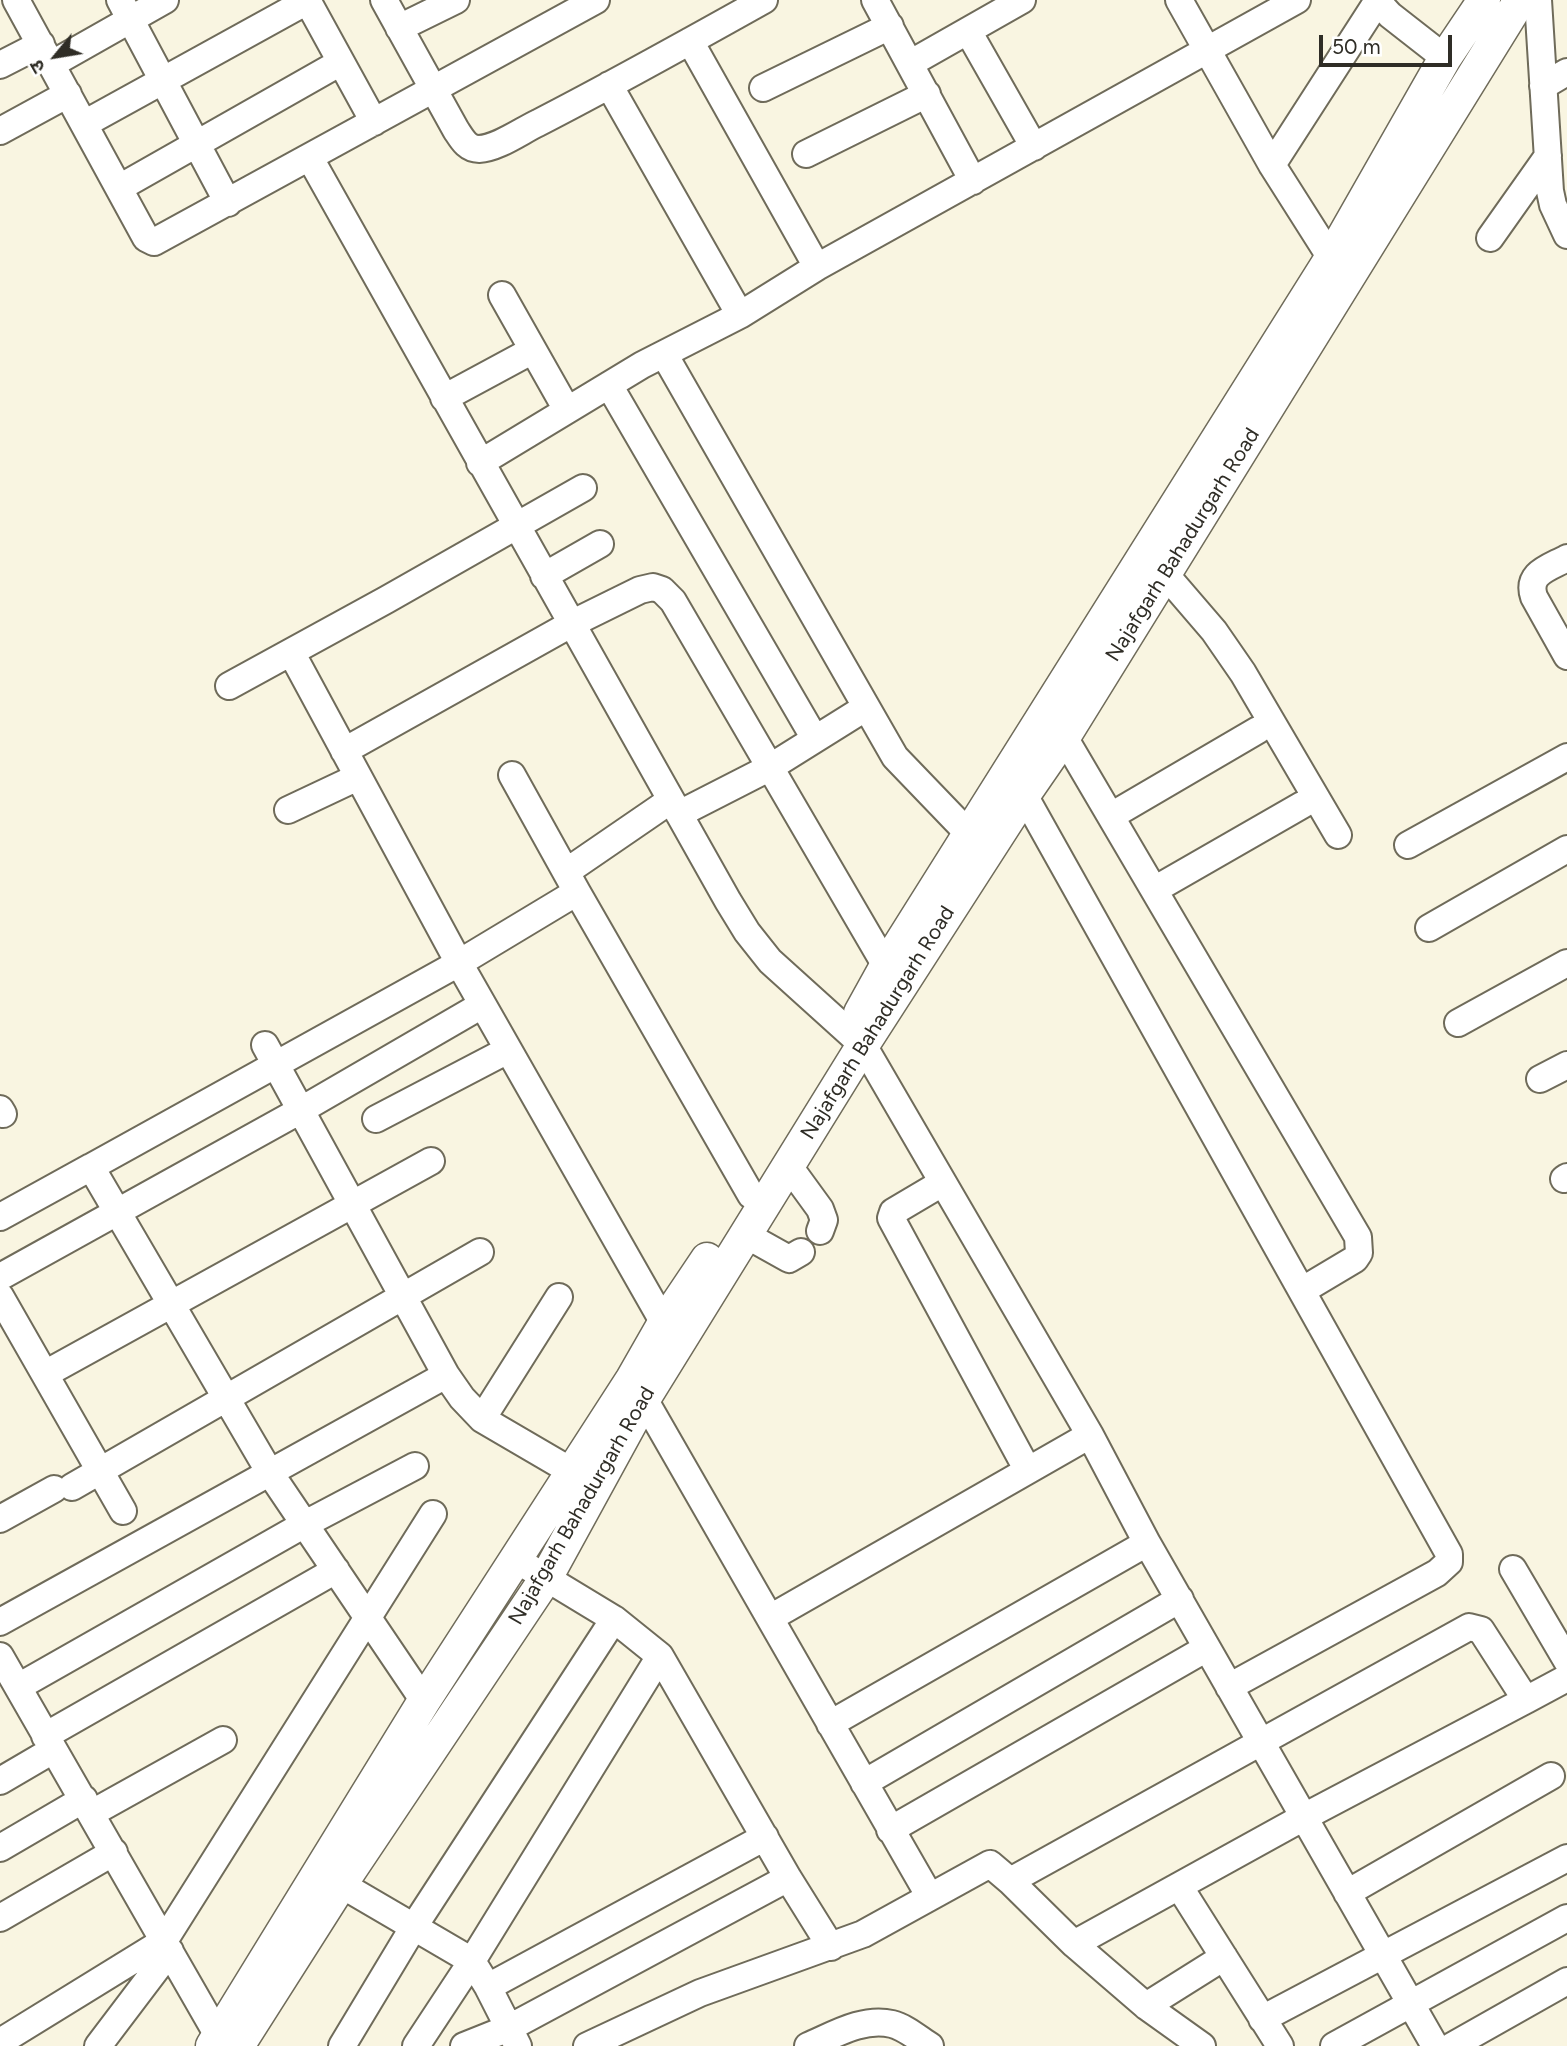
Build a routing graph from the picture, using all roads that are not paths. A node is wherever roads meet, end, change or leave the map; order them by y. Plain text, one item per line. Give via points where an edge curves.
1 (17, 0) edge
2 (165, 0) edge
3 (307, 0) edge
4 (384, 0) edge
5 (596, 0) edge
6 (764, 0) edge
7 (1022, 0) edge
8 (1179, 0) edge
9 (1297, 0) edge
10 (1484, 0) edge
11 (1520, 0) edge
12 (1538, 0) edge
13 (1376, 1) edge
14 (446, 2) edge
15 (566, 7) edge
16 (887, 9) edge
17 (125, 10) edge
18 (399, 28) junction
19 (968, 31) junction
20 (690, 41) junction
21 (1206, 50) junction
22 (46, 54) junction
23 (1445, 58) junction
24 (341, 62) junction
25 (911, 63) junction
26 (0, 65) edge
27 (1567, 72) edge
28 (163, 80) junction
29 (609, 85) junction
30 (1544, 86) junction
31 (763, 88) dead end
32 (432, 90) junction
33 (68, 94) junction
34 (927, 94) junction
35 (374, 122) junction
36 (84, 124) junction
37 (0, 131) edge
38 (197, 144) junction
39 (1034, 146) junction
40 (806, 154) dead end
41 (310, 158) junction
42 (1272, 165) junction
43 (1555, 166) edge
44 (973, 181) junction
45 (119, 188) junction
46 (228, 203) junction
47 (1567, 235) edge
48 (1490, 238) dead end
49 (1341, 265) junction
50 (817, 267) junction
51 (502, 295) dead end
52 (740, 315) junction
53 (533, 350) junction
54 (664, 354) junction
55 (610, 385) junction
56 (444, 398) junction
57 (567, 410) junction
58 (480, 463) junction
59 (583, 488) dead end
60 (516, 526) junction
61 (600, 544) dead end
62 (1567, 558) edge
63 (1165, 574) junction
64 (544, 576) junction
65 (571, 624) junction
66 (1113, 632) junction
67 (290, 652) junction
68 (1567, 656) edge
69 (229, 686) dead end
70 (866, 708) junction
71 (1258, 730) dead end
72 (1064, 737) junction
73 (815, 739) junction
74 (344, 751) junction
75 (1567, 757) edge
76 (769, 768) junction
77 (512, 775) dead end
78 (358, 777) junction
79 (1024, 795) junction
80 (1302, 805) dead end
81 (675, 807) junction
82 (288, 810) dead end
83 (1111, 816) junction
84 (970, 835) junction
85 (1338, 835) dead end
86 (1408, 845) dead end
87 (1567, 849) edge
88 (571, 882) junction
89 (1154, 890) junction
90 (1429, 928) dead end
91 (458, 963) junction
92 (1567, 963) edge
93 (886, 967) junction
94 (482, 1005) junction
95 (1458, 1023) dead end
96 (856, 1038) junction
97 (508, 1050) junction
98 (271, 1054) junction
99 (1567, 1065) edge
100 (1541, 1079) dead end
101 (301, 1110) junction
102 (376, 1119) dead end
103 (431, 1161) dead end
104 (788, 1166) junction
105 (91, 1167) junction
106 (942, 1183) junction
107 (751, 1195) junction
108 (353, 1204) junction
109 (117, 1213) junction
110 (0, 1217) edge
111 (820, 1230) dead end
112 (746, 1235) junction
113 (480, 1252) dead end
114 (802, 1252) dead end
115 (0, 1277) edge
116 (1303, 1290) junction
117 (0, 1296) edge
118 (403, 1296) junction
119 (559, 1297) dead end
120 (171, 1305) junction
121 (664, 1323) junction
122 (45, 1374) junction
123 (446, 1375) junction
124 (226, 1398) junction
125 (644, 1399) junction
126 (482, 1419) junction
127 (1090, 1435) junction
128 (415, 1466) dead end
129 (1027, 1469) junction
130 (100, 1471) junction
131 (571, 1471) junction
132 (270, 1473) junction
133 (123, 1511) dead end
134 (433, 1514) dead end
135 (0, 1519) edge
136 (305, 1524) junction
137 (1147, 1542) junction
138 (515, 1559) junction
139 (1513, 1569) dead end
140 (335, 1570) junction
141 (546, 1578) junction
142 (1180, 1599) junction
143 (368, 1618) junction
144 (770, 1618) junction
145 (614, 1619) junction
146 (0, 1622) edge
147 (1207, 1648) junction
148 (0, 1656) edge
149 (660, 1656) junction
150 (1567, 1661) edge
151 (1567, 1678) edge
152 (18, 1687) junction
153 (1229, 1687) junction
154 (1526, 1700) junction
155 (424, 1701) junction
156 (831, 1724) junction
157 (223, 1740) dead end
158 (49, 1743) junction
159 (1262, 1744) junction
160 (1551, 1776) dead end
161 (0, 1780) edge
162 (864, 1783) junction
163 (88, 1806) junction
164 (1304, 1817) junction
165 (890, 1830) junction
166 (765, 1837) junction
167 (0, 1848) edge
168 (114, 1852) junction
169 (1567, 1858) edge
170 (330, 1878) junction
171 (788, 1878) junction
172 (1010, 1881) junction
173 (1179, 1886) junction
174 (1347, 1893) junction
175 (930, 1898) junction
176 (1567, 1917) edge
177 (0, 1918) edge
178 (413, 1928) junction
179 (1074, 1944) junction
180 (167, 1946) junction
181 (831, 1947) junction
182 (1383, 1956) junction
183 (1224, 1957) junction
184 (472, 1961) junction
185 (1567, 1981) edge
186 (488, 1987) junction
187 (1411, 2004) junction
188 (1146, 2006) junction
189 (1262, 2019) junction
190 (514, 2037) edge
191 (0, 2042) edge
192 (223, 2043) edge
193 (98, 2046) edge
194 (342, 2046) edge
195 (416, 2046) edge
196 (464, 2046) edge
197 (587, 2046) edge
198 (808, 2046) edge
199 (930, 2046) edge
200 (1202, 2046) edge
201 (1280, 2046) edge
202 (1334, 2046) edge
203 (1435, 2046) edge
204 (1452, 2046) edge

1 - 22 street
2 - 17 street
3 - 24 street
3 - 28 street
4 - 18 street
5 - 15 street
6 - 20 street
7 - 19 street
8 - 21 street
9 - 21 street
10 - 23 main road, Najafgarh Bahadurgarh Road
11 - 49 main road, Najafgarh Bahadurgarh Road
12 - 30 street
13 - 23 street
13 - 42 street
14 - 18 street
15 - 32 street
16 - 25 street
16 - 31 street
17 - 22 street
17 - 28 street
18 - 32 street
19 - 25 street
19 - 39 street
20 - 29 street
20 - 50 street
21 - 39 street
21 - 42 street
22 - 26 street
22 - 33 street
23 - 49 main road, Najafgarh Bahadurgarh Road
24 - 35 street
24 - 38 street
25 - 34 street
27 - 30 street
28 - 36 street
28 - 38 street
29 - 32 street via 499,142 475,149 466,144
29 - 52 street
30 - 43 street
32 - 35 street
33 - 36 street
33 - 37 street
34 - 40 street
34 - 44 street
35 - 41 street
36 - 45 street
38 - 45 street
38 - 46 street
39 - 44 street
41 - 46 street
41 - 56 street
42 - 49 street
43 - 47 street via 1553,205
43 - 48 street
44 - 50 street
45 - 46 street via 149,242
49 - 63 main road, Najafgarh Bahadurgarh Road
49 - 66 main road, Najafgarh Bahadurgarh Road
50 - 52 street
51 - 53 street
52 - 54 street
53 - 56 street
53 - 57 street
54 - 55 street
54 - 70 street
55 - 57 street
55 - 73 street
56 - 58 street
57 - 58 street
58 - 60 street
59 - 60 street
60 - 64 street
60 - 67 street
61 - 64 street
62 - 68 street via 1532,579 1530,587
63 - 66 main road, Najafgarh Bahadurgarh Road
63 - 85 street via 1243,673
64 - 65 street
65 - 74 street
65 - 76 street via 640,590 662,590 673,601
65 - 81 street
66 - 72 main road, Najafgarh Bahadurgarh Road
66 - 84 main road, Najafgarh Bahadurgarh Road
67 - 69 street
67 - 74 street
70 - 73 street
70 - 84 street via 895,757
71 - 83 street
72 - 79 main road, Najafgarh Bahadurgarh Road
72 - 83 street
73 - 76 street
74 - 78 street
75 - 86 street
76 - 81 street
76 - 93 street
77 - 88 street
78 - 82 street
78 - 91 street
79 - 96 main road, Najafgarh Bahadurgarh Road
79 - 116 street
80 - 89 street
81 - 88 street
81 - 96 street via 740,921 770,961
83 - 89 street
84 - 93 main road, Najafgarh Bahadurgarh Road
87 - 90 street
88 - 91 street
88 - 107 street
89 - 116 street via 1358,1237 1360,1252 1355,1259
91 - 94 street
91 - 98 street
92 - 95 street
93 - 96 main road, Najafgarh Bahadurgarh Road
94 - 97 street
94 - 101 street
96 - 104 main road, Najafgarh Bahadurgarh Road
96 - 106 street
96 - 107 main road, Najafgarh Bahadurgarh Road
97 - 102 street
97 - 121 street
98 - 101 street
98 - 105 street
99 - 100 street
101 - 108 street
101 - 109 street
103 - 108 street
104 - 111 street via 820,1209 824,1220
104 - 112 main road, Najafgarh Bahadurgarh Road
105 - 109 street
105 - 110 street
106 - 127 street
106 - 129 street via 893,1212 891,1218
107 - 121 main road, Najafgarh Bahadurgarh Road
108 - 118 street
108 - 120 street
109 - 115 street
109 - 120 street
112 - 114 street via 789,1259
112 - 125 main road, Najafgarh Bahadurgarh Road
113 - 118 street
116 - 153 street via 1449,1554 1449,1562 1437,1573
117 - 122 street
118 - 123 street
118 - 124 street
119 - 126 street
120 - 122 street
120 - 124 street
121 - 131 main road, Najafgarh Bahadurgarh Road
122 - 130 street
123 - 126 street
123 - 132 street
124 - 130 street
124 - 132 street
125 - 141 main road, Najafgarh Bahadurgarh Road
125 - 144 street
126 - 131 street
127 - 129 street
127 - 137 street
128 - 136 street
129 - 144 street
130 - 133 street
130 - 135 street
131 - 138 main road, Najafgarh Bahadurgarh Road
132 - 136 street
132 - 146 street
134 - 143 street
136 - 140 street
136 - 152 street
137 - 142 street
137 - 156 street
138 - 141 street
138 - 155 main road, Najafgarh Bahadurgarh Road
139 - 150 street
140 - 143 street
140 - 158 street
141 - 145 street
141 - 170 main road, Najafgarh Bahadurgarh Road
142 - 147 street
142 - 162 street
143 - 155 street
143 - 180 street
144 - 156 street
145 - 149 street
145 - 178 street
147 - 153 street
147 - 165 street
148 - 152 street
149 - 166 street
149 - 184 street
151 - 154 street
152 - 158 street
153 - 159 street
154 - 159 street via 1481,1630 1469,1628
154 - 164 street
155 - 170 main road, Najafgarh Bahadurgarh Road
156 - 162 street
157 - 163 street
158 - 161 street
158 - 163 street
159 - 164 street
159 - 172 street
160 - 174 street
162 - 165 street
163 - 167 street
163 - 168 street
164 - 173 street
164 - 174 street
165 - 175 street
166 - 171 street
166 - 186 street
168 - 177 street
168 - 180 street
169 - 182 street
170 - 178 street
170 - 192 main road, Najafgarh Bahadurgarh Road
171 - 181 street
171 - 190 street
172 - 175 street via 990,1864
172 - 179 street
173 - 179 street
173 - 183 street
174 - 182 street
175 - 181 street
176 - 187 street
178 - 184 street
178 - 194 street
179 - 188 street
180 - 191 street
180 - 192 street
180 - 193 street
181 - 197 street via 700,1993
182 - 187 street
182 - 189 street
183 - 188 street
183 - 189 street
184 - 186 street
184 - 195 street
185 - 204 street
186 - 190 street
187 - 202 street
187 - 203 street
188 - 200 street
189 - 201 street
190 - 196 street
198 - 199 street via 873,2023 894,2024

